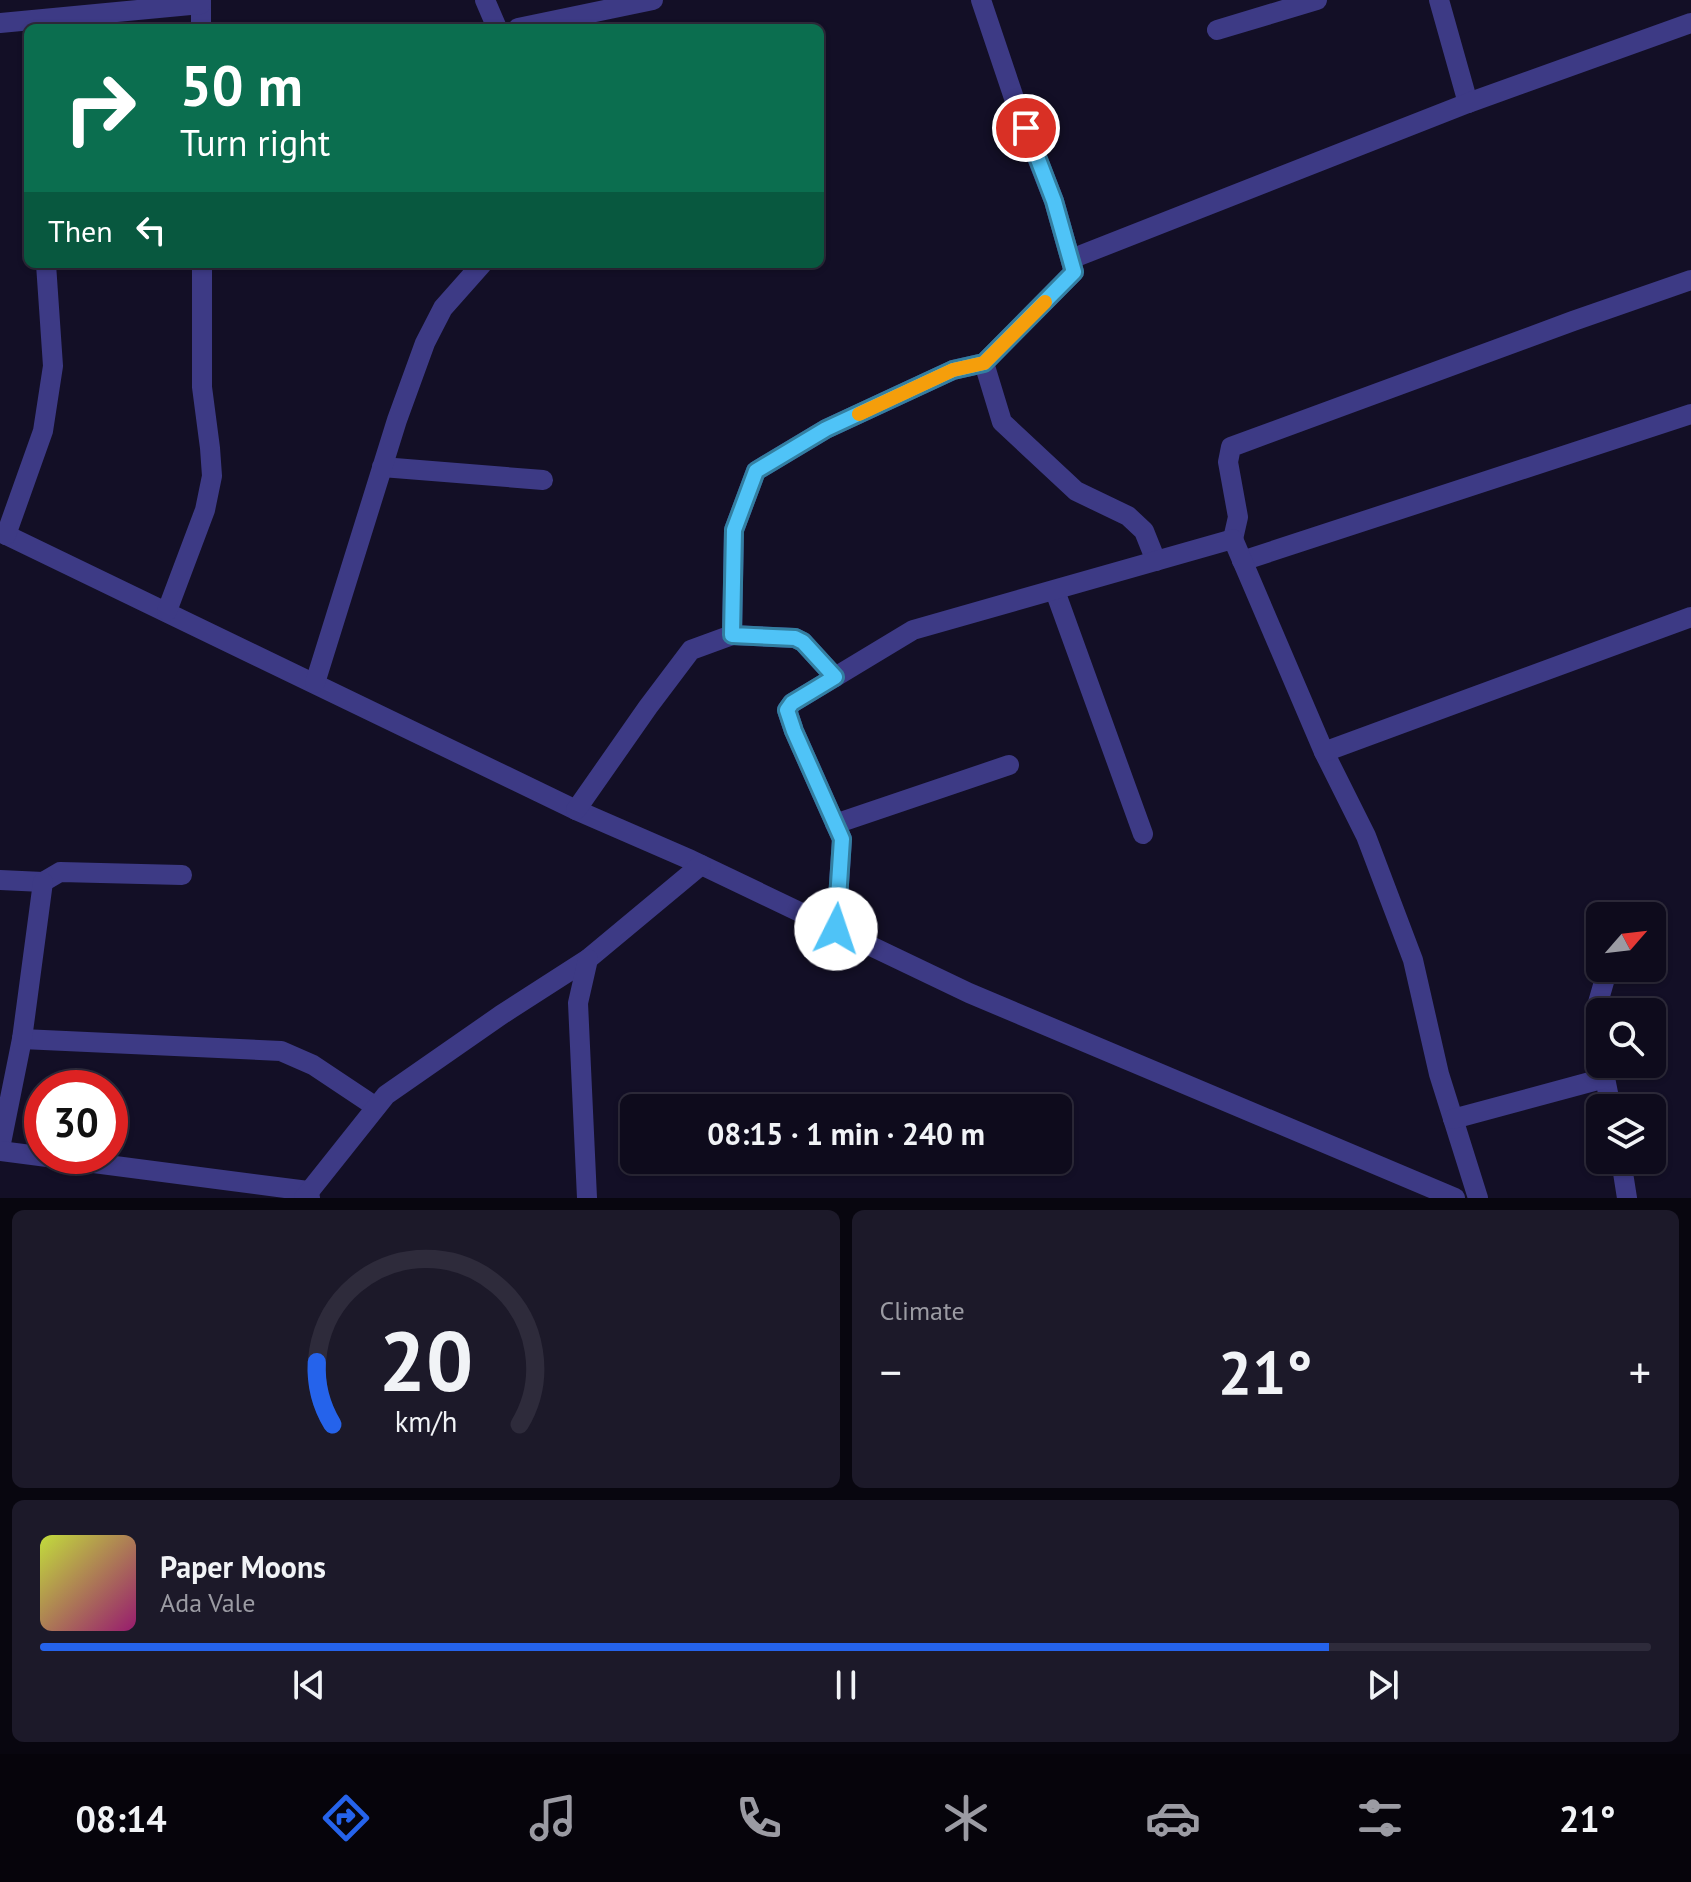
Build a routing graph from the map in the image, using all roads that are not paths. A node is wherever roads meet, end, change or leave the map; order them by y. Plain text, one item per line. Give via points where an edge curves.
1 (485, 0) edge
2 (653, 0) edge
3 (981, 0) edge
4 (1317, 0) edge
5 (1439, 0) edge
6 (201, 2) edge
7 (1286, 4) edge
8 (0, 23) edge
9 (1691, 23) edge
10 (201, 24) edge
11 (495, 24) edge
12 (537, 24) edge
13 (1217, 30) dead end
14 (1468, 103) junction
15 (1071, 259) junction
16 (46, 268) edge
17 (202, 268) edge
18 (478, 268) edge
19 (1691, 280) edge
20 (984, 363) junction
21 (1691, 414) edge
22 (382, 467) junction
23 (543, 480) dead end
24 (3, 534) edge
25 (1233, 539) junction
26 (1156, 561) junction
27 (1242, 561) junction
28 (1055, 591) junction
29 (167, 611) junction
30 (1691, 617) edge
31 (732, 635) junction
32 (835, 677) junction
33 (315, 683) junction
34 (1324, 752) junction
35 (1009, 765) dead end
36 (576, 810) junction
37 (835, 824) junction
38 (1143, 834) dead end
39 (701, 865) junction
40 (182, 875) dead end
41 (0, 880) edge
42 (43, 882) junction
43 (836, 929) junction
44 (588, 959) junction
45 (22, 1039) junction
46 (1586, 1076) edge
47 (376, 1107) junction
48 (1453, 1119) junction
49 (0, 1149) edge
50 (1623, 1174) edge
51 (308, 1196) edge
52 (587, 1198) edge
53 (1455, 1198) edge
54 (1478, 1198) edge
55 (1627, 1198) edge

1 - 11 street
2 - 12 street
3 - 15 street
4 - 7 street
5 - 14 street
6 - 8 street
6 - 10 street
7 - 13 street
9 - 14 street
14 - 15 street
15 - 20 street via 1074,272
16 - 24 street via 53,366 43,431
17 - 29 street via 202,387 212,476 205,510
18 - 22 street via 443,308 425,343
19 - 25 street via 1231,447 1228,462 1238,517
20 - 26 street via 1002,422 1076,491 1128,516 1144,531
20 - 31 street via 953,370 826,429 756,471 734,530
21 - 27 street
22 - 23 street
22 - 33 street
24 - 29 street
25 - 26 street
25 - 27 street
26 - 28 street
27 - 34 street
28 - 32 street via 913,630
28 - 38 street
29 - 33 street
30 - 34 street
31 - 32 street via 795,638
31 - 36 street via 691,650
32 - 37 street via 787,710
33 - 36 street
34 - 48 street via 1366,836 1413,960
35 - 37 street
36 - 39 street
37 - 43 street via 842,839
39 - 43 street
39 - 44 street
40 - 42 street via 60,872
41 - 42 street
42 - 45 street
43 - 53 street via 969,993
44 - 47 street via 386,1095
44 - 52 street via 578,1003
45 - 47 street via 281,1051 313,1065
45 - 49 street
46 - 48 street
47 - 51 street
48 - 54 street
49 - 51 street
50 - 55 street

